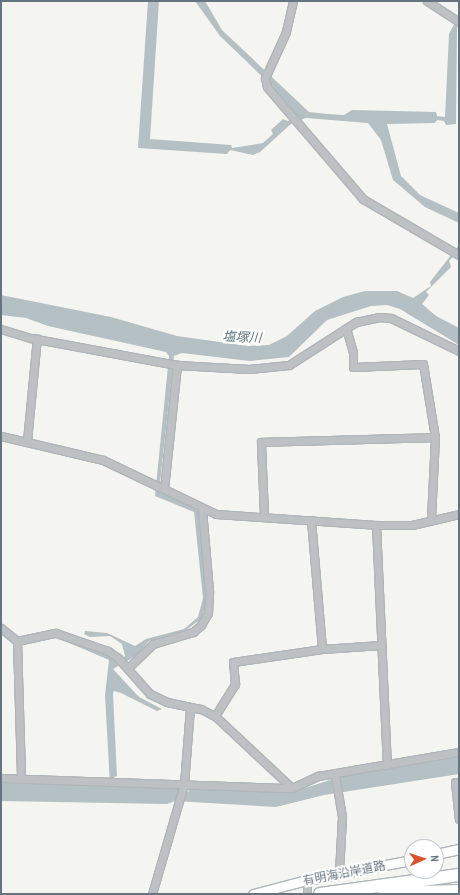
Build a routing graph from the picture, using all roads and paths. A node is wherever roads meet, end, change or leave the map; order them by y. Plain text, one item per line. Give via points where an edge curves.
1 (293, 1) edge
2 (427, 1) edge
3 (459, 22) edge
4 (459, 255) edge
5 (346, 328) junction
6 (1, 329) edge
7 (37, 338) junction
8 (459, 350) edge
9 (176, 365) junction
10 (1, 436) edge
11 (435, 436) junction
12 (27, 441) junction
13 (164, 489) junction
14 (202, 509) junction
15 (459, 514) edge
16 (264, 515) junction
17 (432, 519) junction
18 (311, 520) junction
19 (376, 525) junction
20 (1, 628) edge
21 (17, 641) junction
22 (381, 645) junction
23 (322, 649) junction
24 (128, 668) junction
25 (190, 708) junction
26 (215, 716) junction
27 (459, 752) edge
28 (387, 765) junction
29 (334, 775) junction
30 (1, 778) edge
31 (22, 778) junction
32 (455, 782) dead end
33 (184, 784) junction
34 (292, 788) junction
35 (459, 819) edge
36 (459, 849) edge
37 (444, 852) edge
38 (404, 861) edge
39 (339, 873) junction
40 (459, 876) edge
41 (306, 880) junction
42 (459, 889) edge
43 (152, 894) edge
44 (253, 894) edge
45 (307, 894) edge
46 (320, 894) edge
47 (360, 894) edge

1 - 4 street via 286,32 265,78 267,87 363,199
2 - 3 street
5 - 8 street via 368,318 391,318
5 - 9 street via 289,366 249,369
5 - 11 street via 353,352 353,367 423,364
6 - 7 street
7 - 9 street
7 - 12 street
9 - 13 street
10 - 12 street
11 - 16 street via 261,442
11 - 17 street
12 - 13 street via 103,460
13 - 14 street
14 - 16 street via 216,514
14 - 24 street via 209,591 208,613 193,632 153,644
15 - 17 street
16 - 18 street
17 - 19 street via 412,525
18 - 19 street
18 - 23 street
19 - 22 street
20 - 21 street
21 - 24 street via 56,633 108,651
21 - 31 street
22 - 23 street
22 - 28 street
23 - 26 street via 233,662 235,684
24 - 25 street via 150,694
25 - 26 street via 201,709
25 - 33 street
26 - 34 street
27 - 28 street
28 - 29 street
29 - 34 street via 318,776
29 - 39 street via 342,817
30 - 31 street
31 - 33 street
32 - 35 street
33 - 34 street
33 - 43 street
36 - 37 main road
38 - 39 main road, 有明海沿岸道路
39 - 41 main road, 有明海沿岸道路
40 - 46 highway via 418,879
41 - 44 main road, 有明海沿岸道路
41 - 45 street
42 - 47 main road, 有明海沿岸道路 via 391,890

